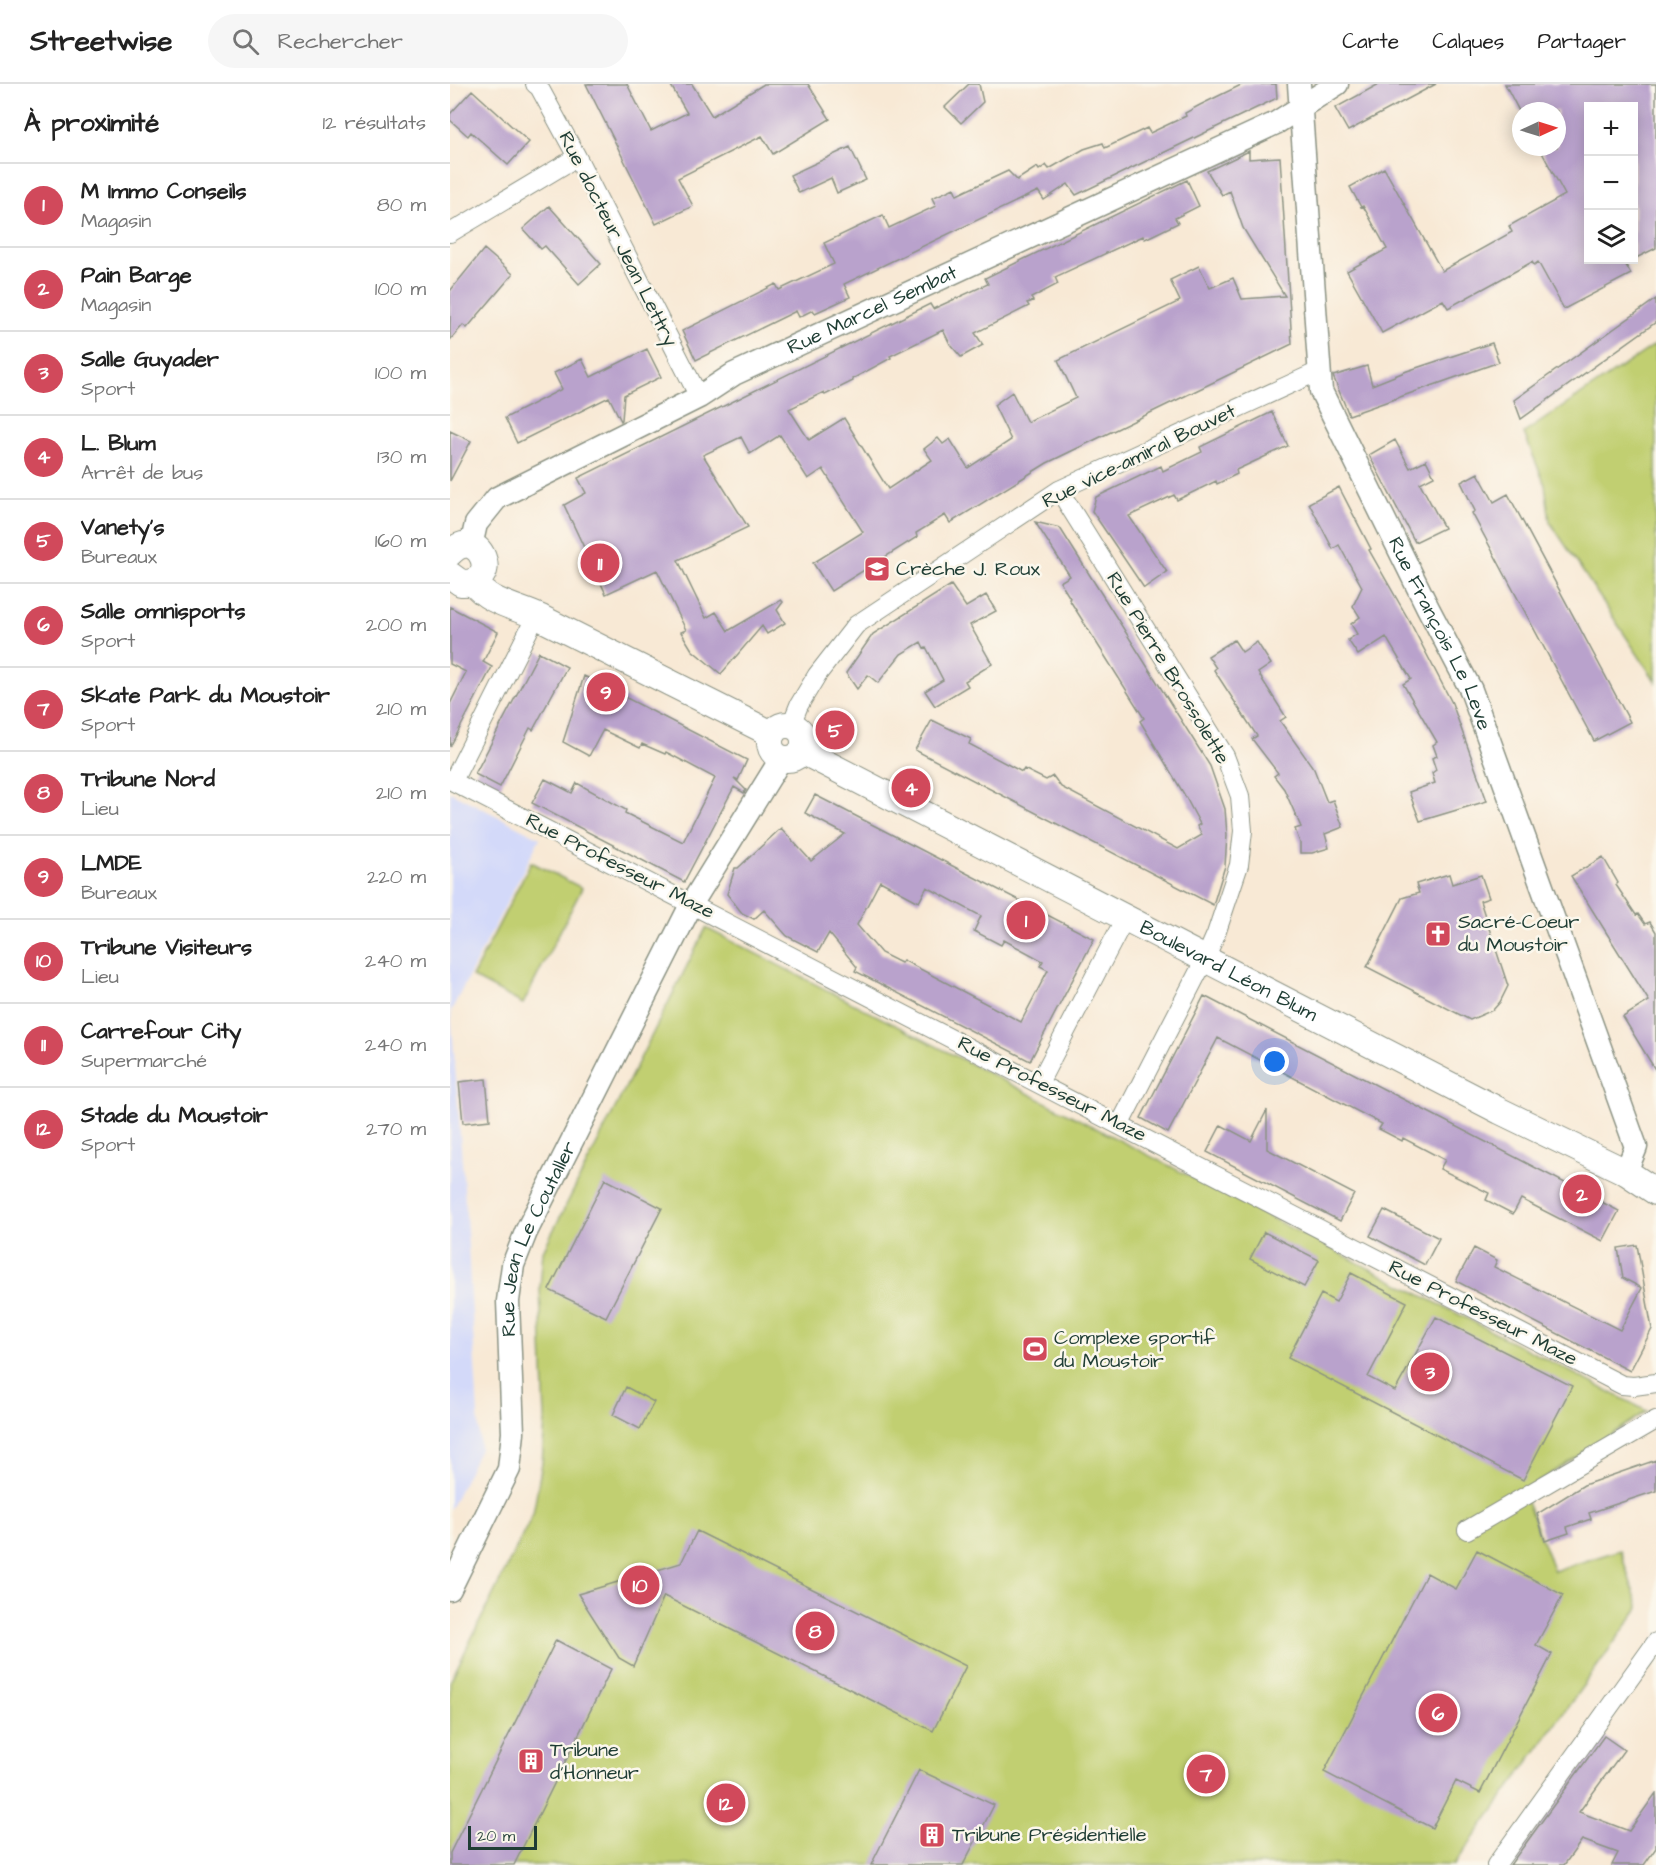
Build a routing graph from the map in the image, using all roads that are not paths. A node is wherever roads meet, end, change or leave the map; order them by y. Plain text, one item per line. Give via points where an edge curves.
1 (535, 84) edge
2 (1337, 84) edge
3 (1300, 95) edge
4 (577, 157) junction
5 (450, 233) edge
6 (1319, 371) junction
7 (699, 397) junction
8 (1059, 490) junction
9 (457, 545) edge
10 (469, 576) edge
11 (536, 616) junction
12 (781, 730) junction
13 (791, 755) junction
14 (452, 781) edge
15 (692, 903) junction
16 (1125, 918) junction
17 (1204, 959) junction
18 (1039, 1083) junction
19 (1120, 1124) junction
20 (1626, 1172) junction
21 (1656, 1192) edge
22 (1656, 1383) edge
23 (1656, 1420) edge
24 (1467, 1530) dead end
25 (450, 1589) edge
26 (1656, 1641) edge
27 (1496, 1865) edge

1 - 4 street, Rue docteur Jean Lettry
2 - 3 street, Rue Marcel Sembat
3 - 6 street, Rue François Le Leve
3 - 7 street, Rue Marcel Sembat via 1276,123 734,374
4 - 5 street
4 - 7 street, Rue docteur Jean Lettry
6 - 8 street, Rue vice-amiral Bouvet
6 - 20 street, Rue François Le Leve via 1321,391 1347,447 1471,690 1636,1147
7 - 9 street, Rue Marcel Sembat via 497,498
8 - 12 street, Rue vice-amiral Bouvet via 856,625
8 - 17 street, Rue Pierre Brossolette via 1224,756 1240,796 1243,831 1239,865
9 - 10 main road via 476,548 484,558
10 - 11 main road via 480,592
11 - 12 main road
11 - 14 street
12 - 13 main road via 769,746 776,756
13 - 15 street, Rue Jean Le Coutaller
13 - 16 main road, Boulevard Léon Blum
14 - 15 street, Rue Professeur Maze
15 - 18 street, Rue Professeur Maze
15 - 25 street, Rue Jean Le Coutaller via 513,1265 508,1301 513,1433 509,1469
16 - 17 main road, Boulevard Léon Blum
16 - 18 street
17 - 19 street, Rue Pierre Brossolette
17 - 20 main road, Boulevard Léon Blum via 1500,1112
18 - 19 street, Rue Professeur Maze
19 - 22 street, Rue Professeur Maze via 1622,1385
20 - 21 main road, Boulevard Léon Blum
23 - 24 street
26 - 27 street

